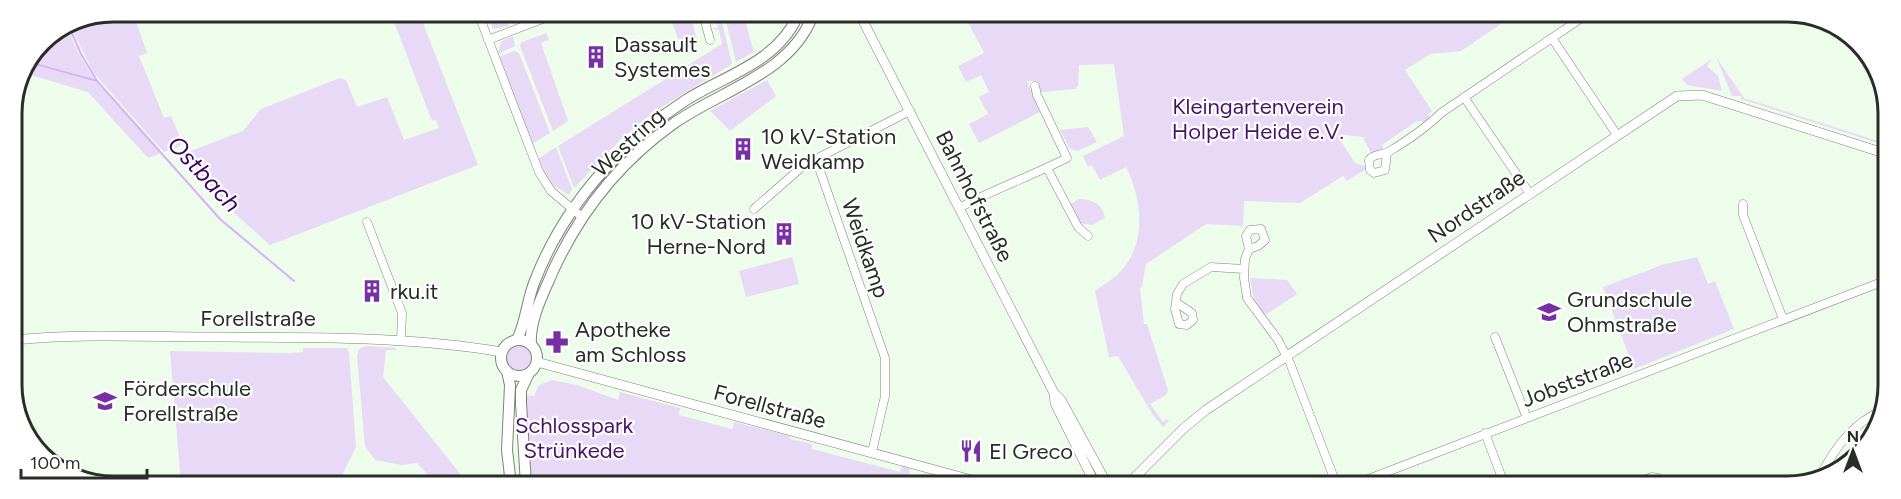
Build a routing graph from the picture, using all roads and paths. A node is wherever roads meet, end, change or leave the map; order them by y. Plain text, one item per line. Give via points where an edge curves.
1 (481, 22) edge
2 (535, 22) edge
3 (705, 22) edge
4 (794, 22) edge
5 (809, 22) edge
6 (864, 22) edge
7 (1576, 22) edge
8 (1552, 38) junction
9 (488, 40) junction
10 (710, 40) dead end
11 (1035, 86) dead end
12 (1464, 97) junction
13 (910, 111) junction
14 (1617, 135) junction
15 (1878, 151) edge
16 (1387, 153) dead end
17 (816, 159) junction
18 (1047, 168) junction
19 (1530, 194) junction
20 (1743, 204) dead end
21 (959, 208) junction
22 (754, 209) dead end
23 (572, 210) junction
24 (582, 217) junction
25 (367, 222) dead end
26 (1088, 236) dead end
27 (1249, 249) dead end
28 (1244, 269) junction
29 (1878, 283) edge
30 (1177, 303) dead end
31 (1783, 319) junction
32 (1495, 337) dead end
33 (22, 340) edge
34 (401, 340) junction
35 (517, 340) junction
36 (531, 345) junction
37 (502, 352) junction
38 (1286, 355) junction
39 (537, 362) junction
40 (507, 371) junction
41 (528, 373) junction
42 (1054, 393) junction
43 (1874, 414) edge
44 (1527, 418) junction
45 (1485, 433) junction
46 (872, 452) junction
47 (1825, 469) edge
48 (510, 476) edge
49 (525, 476) edge
50 (958, 476) edge
51 (1091, 476) edge
52 (1103, 476) edge
53 (1136, 476) edge
54 (1333, 476) edge
55 (1375, 476) edge
56 (1501, 476) edge

1 - 9 street
2 - 9 street
3 - 10 street
4 - 23 main road, Westring via 776,47 761,59 687,100 635,138
5 - 24 main road, Westring via 794,46 771,67 695,109 644,147
6 - 13 street, Bahnhofstraße
7 - 8 street
8 - 12 street
8 - 14 street
9 - 23 street via 538,172
11 - 18 street via 1067,158
12 - 16 street
12 - 19 street
13 - 17 street
13 - 21 street, Bahnhofstraße
14 - 15 street, Nordstraße via 1677,96 1696,95
14 - 19 street, Nordstraße
17 - 22 street via 773,189
17 - 46 street, Weidkamp via 885,358 885,396
18 - 21 street
18 - 26 street via 1078,227
19 - 38 street, Nordstraße
20 - 31 street via 1743,216
21 - 42 street, Bahnhofstraße
23 - 24 street
23 - 35 main road, Westring via 542,264
24 - 36 main road, Westring via 545,290 532,328
25 - 34 street via 402,313
27 - 28 street
28 - 30 street via 1212,267 1183,284
28 - 38 street via 1247,298
29 - 31 street, Jobststraße
31 - 44 street, Jobststraße
32 - 44 street
33 - 34 street, Forellstraße via 95,336
34 - 37 street, Forellstraße
35 - 36 main road
35 - 37 main road
36 - 39 main road
37 - 40 main road
38 - 53 street, Nordstraße via 1195,418
38 - 54 street
39 - 41 main road
39 - 46 street, Forellstraße
40 - 41 main road via 517,376
40 - 48 main road
41 - 49 main road via 521,390
42 - 51 street, Bahnhofstraße via 1055,403
42 - 52 street, Bahnhofstraße
43 - 47 street via 1841,442
44 - 45 street, Jobststraße
45 - 55 street, Jobststraße
45 - 56 street
46 - 50 street, Forellstraße

